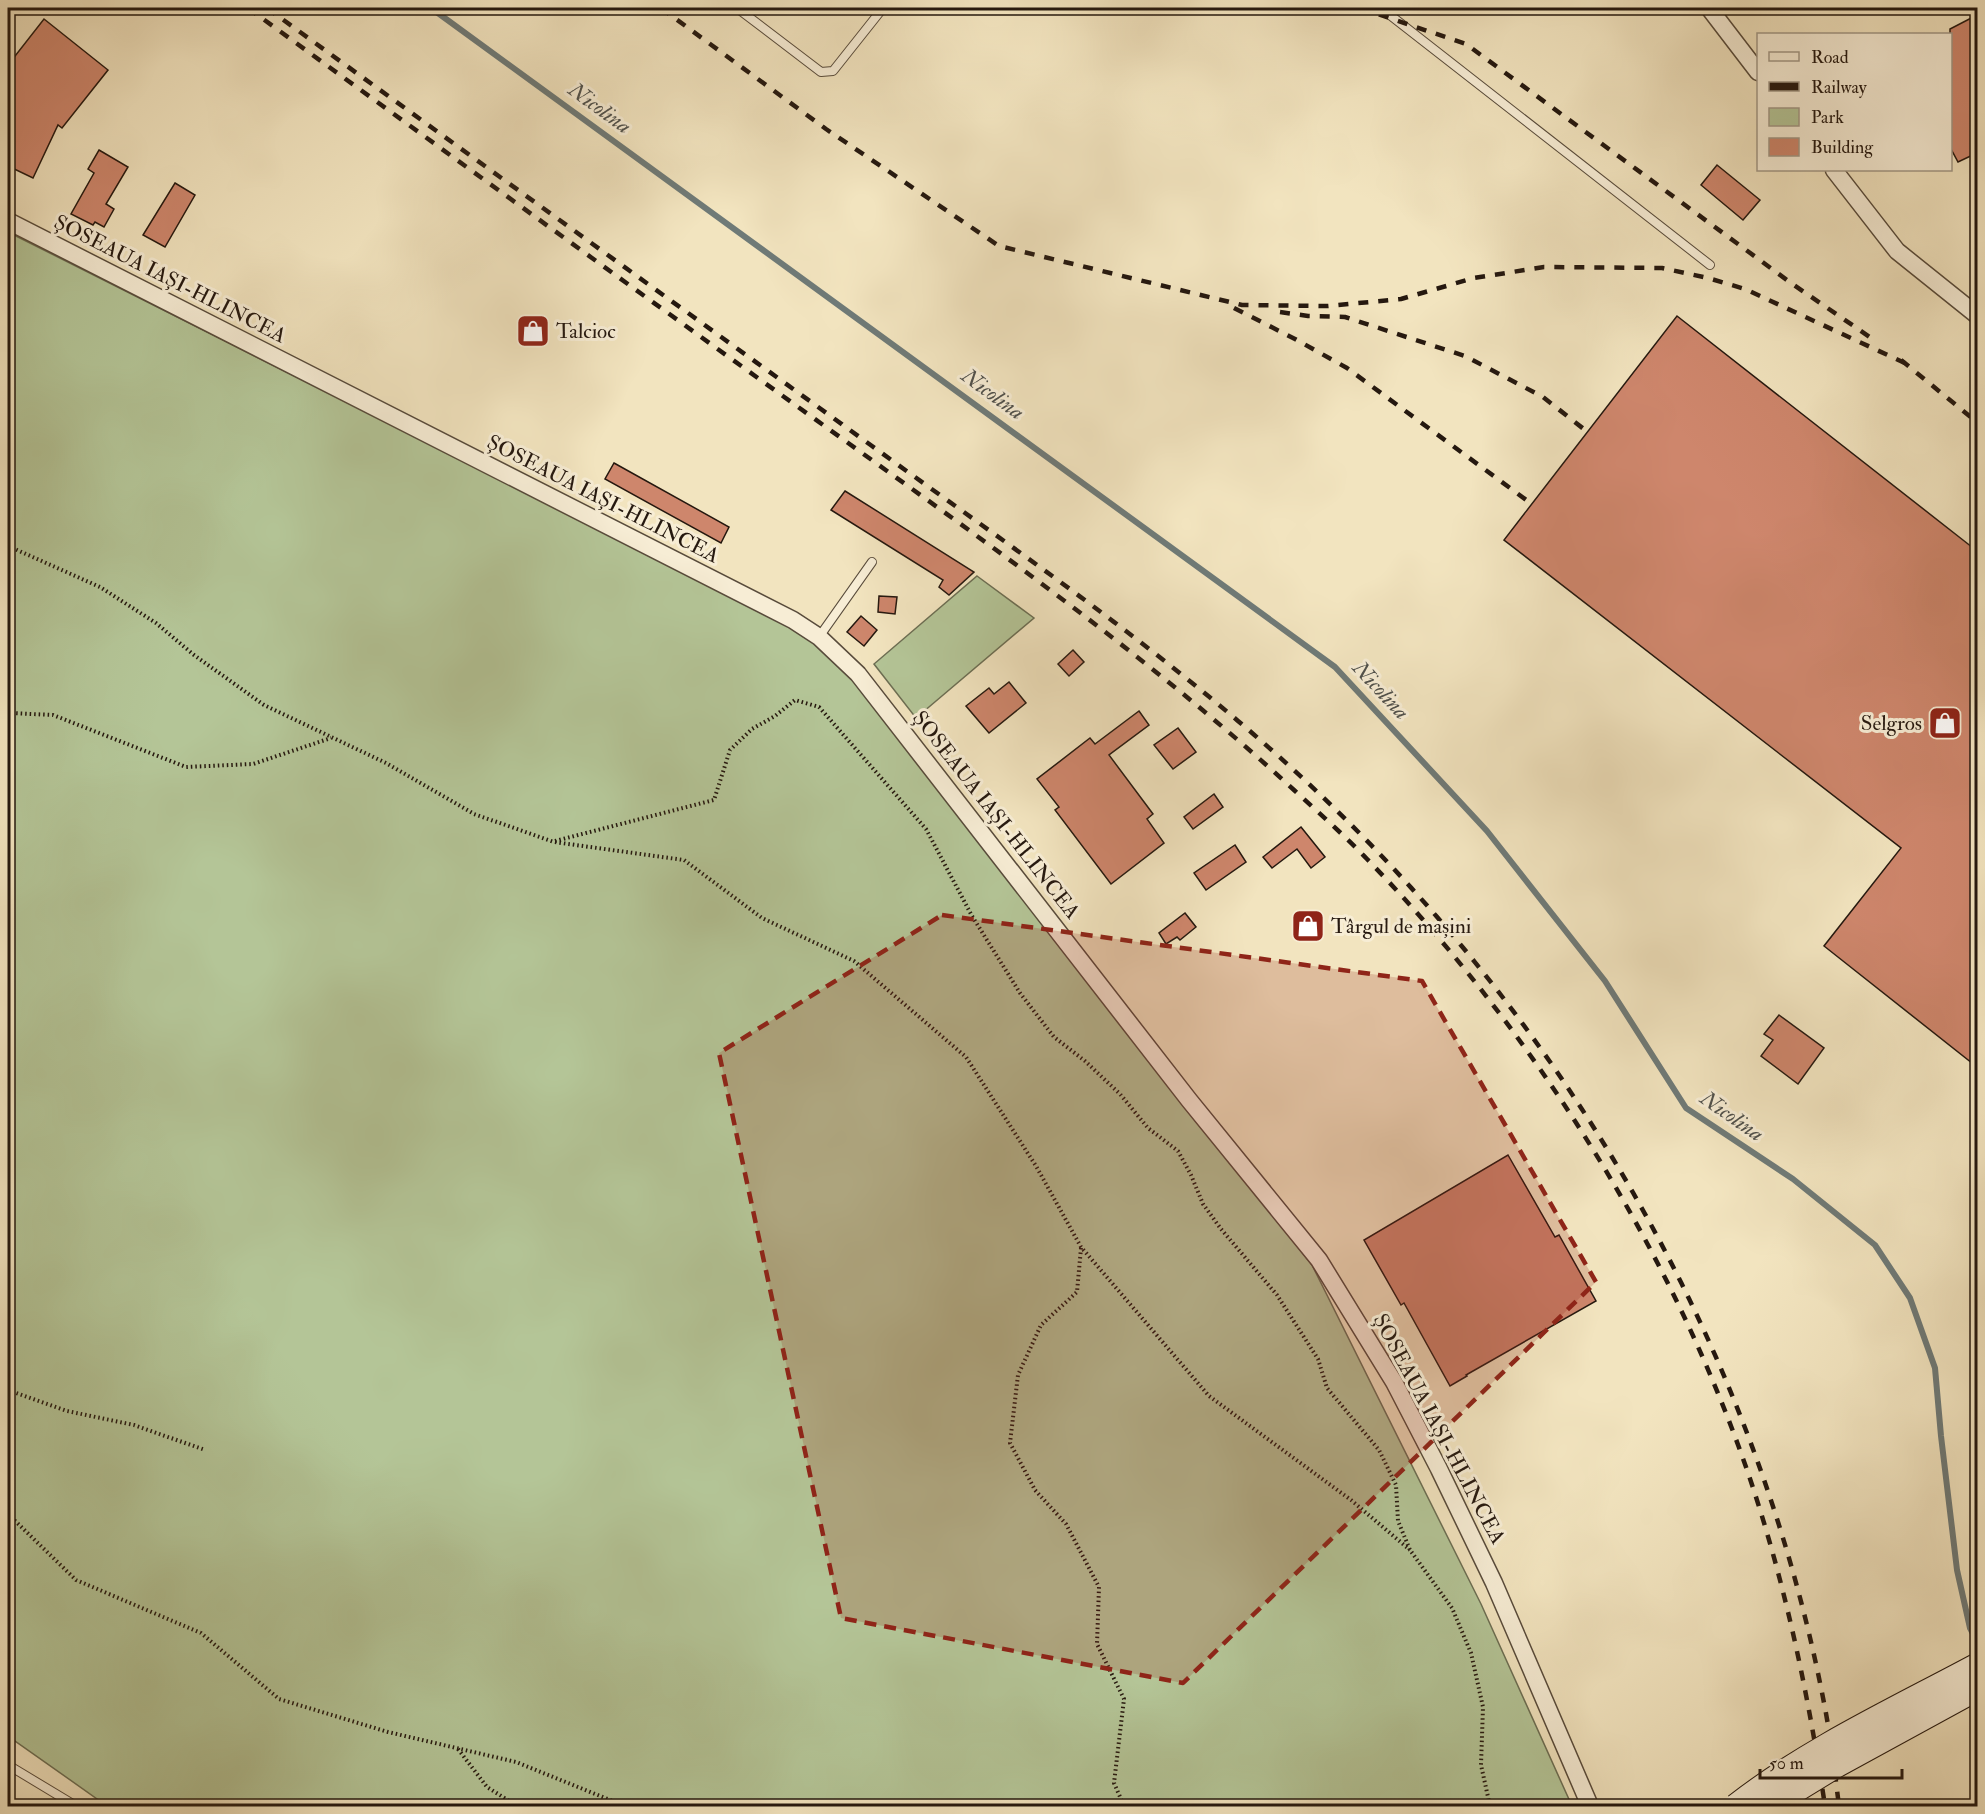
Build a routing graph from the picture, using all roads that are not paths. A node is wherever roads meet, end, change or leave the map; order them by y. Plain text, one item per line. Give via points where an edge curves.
1 (737, 8) edge
2 (883, 8) edge
3 (1381, 8) edge
4 (1709, 8) edge
5 (1757, 71) edge
6 (1835, 171) edge
7 (8, 221) edge
8 (1710, 265) dead end
9 (1977, 316) edge
10 (872, 562) dead end
11 (819, 637) junction
12 (1977, 1665) edge
13 (1977, 1688) edge
14 (8, 1765) edge
15 (76, 1806) edge
16 (1590, 1806) edge
17 (1736, 1806) edge
18 (1770, 1806) edge

1 - 2 lane via 821,72 833,71
3 - 8 lane
4 - 5 street
6 - 9 street via 1897,251
7 - 11 street, ȘOSEAUA IAȘI-HLINCEA
10 - 11 lane
11 - 16 street, ȘOSEAUA IAȘI-HLINCEA via 858,674 1181,1090 1319,1260 1394,1382 1444,1478
12 - 17 main road, bridge via 1778,1776
13 - 18 main road, bridge
14 - 15 lane

